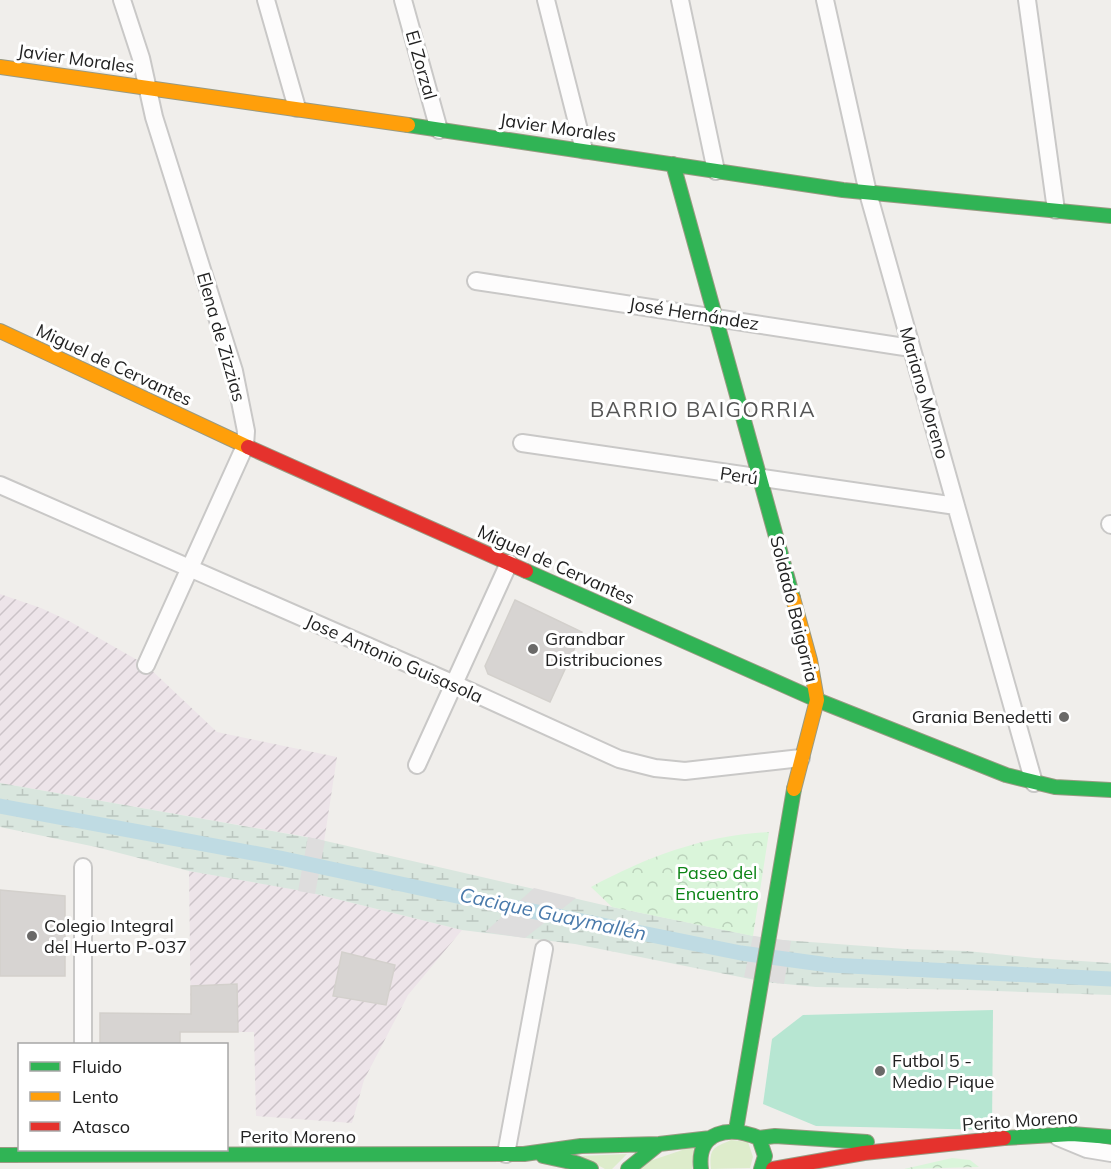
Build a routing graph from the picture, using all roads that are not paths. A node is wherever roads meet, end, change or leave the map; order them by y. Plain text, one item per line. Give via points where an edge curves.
1 (122, 0) edge
2 (266, 0) edge
3 (403, 0) edge
4 (546, 0) edge
5 (680, 0) edge
6 (825, 0) edge
7 (1027, 0) edge
8 (0, 66) edge
9 (147, 87) junction
10 (297, 108) junction
11 (439, 130) junction
12 (584, 150) junction
13 (673, 164) junction
14 (716, 171) junction
15 (868, 193) junction
16 (1056, 210) junction
17 (1111, 216) edge
18 (476, 281) dead end
19 (716, 318) junction
20 (0, 331) edge
21 (911, 348) junction
22 (522, 444) dead end
23 (245, 446) junction
24 (760, 479) junction
25 (0, 485) edge
26 (956, 506) junction
27 (508, 563) junction
28 (189, 570) junction
29 (146, 665) dead end
30 (452, 683) junction
31 (817, 700) junction
32 (801, 758) junction
33 (417, 765) dead end
34 (1034, 783) junction
35 (1111, 790) edge
36 (83, 867) dead end
37 (544, 949) dead end
38 (83, 1043) edge
39 (736, 1130) junction
40 (1052, 1135) junction
41 (1111, 1137) edge
42 (711, 1138) junction
43 (759, 1138) junction
44 (658, 1144) junction
45 (931, 1146) junction
46 (82, 1152) edge
47 (1111, 1153) edge
48 (506, 1154) junction
49 (524, 1154) junction
50 (0, 1155) edge
51 (591, 1169) edge
52 (628, 1169) edge
53 (701, 1169) edge
54 (761, 1169) edge
55 (773, 1169) edge

1 - 9 street, Elena de Zizzias
2 - 10 street
3 - 11 street, El Zorzal
4 - 12 street
5 - 14 street
6 - 15 street, Mariano Moreno
7 - 16 street
8 - 9 main road, Javier Morales
9 - 10 main road, Javier Morales
9 - 23 street, Elena de Zizzias via 234,371 246,431
10 - 11 main road, Javier Morales
11 - 12 main road, Javier Morales
12 - 13 main road, Javier Morales
13 - 14 main road, Javier Morales
13 - 19 main road, Soldado Baigorria
14 - 15 main road, Javier Morales
15 - 16 main road, Javier Morales
15 - 21 street, Mariano Moreno
16 - 17 main road, Javier Morales
18 - 19 street, José Hernández
19 - 21 street, José Hernández
19 - 24 main road, Soldado Baigorria
20 - 23 main road, Miguel de Cervantes
21 - 26 street, Mariano Moreno
22 - 24 street, Perú
23 - 27 main road, Miguel de Cervantes
23 - 28 street, Elena de Zizzias
24 - 26 street, Perú
24 - 31 main road, Soldado Baigorria via 810,660
25 - 28 street, Jose Antonio Guisasola
26 - 34 street, Mariano Moreno
27 - 30 street
27 - 31 main road, Miguel de Cervantes
28 - 29 street, Elena de Zizzias
28 - 30 street, Jose Antonio Guisasola
30 - 32 street, Jose Antonio Guisasola via 639,765 698,771
30 - 33 street
31 - 32 main road, Soldado Baigorria
31 - 34 main road, Miguel de Cervantes
32 - 39 main road, Soldado Baigorria
34 - 35 main road, Miguel de Cervantes via 1075,790
36 - 38 street
37 - 48 street
39 - 42 main road, Perito Moreno
39 - 43 main road
40 - 41 main road, Perito Moreno
40 - 45 main road, Perito Moreno
40 - 47 street via 1087,1149
42 - 44 main road, Perito Moreno
42 - 53 main road via 701,1150
43 - 45 main road, Perito Moreno
43 - 54 main road via 765,1156
44 - 49 main road, Perito Moreno via 581,1146
44 - 52 main road
45 - 55 main road, Perito Moreno via 846,1155
46 - 48 main road, Perito Moreno
46 - 50 main road, Perito Moreno
48 - 49 main road, Perito Moreno
49 - 51 main road, Perito Moreno

